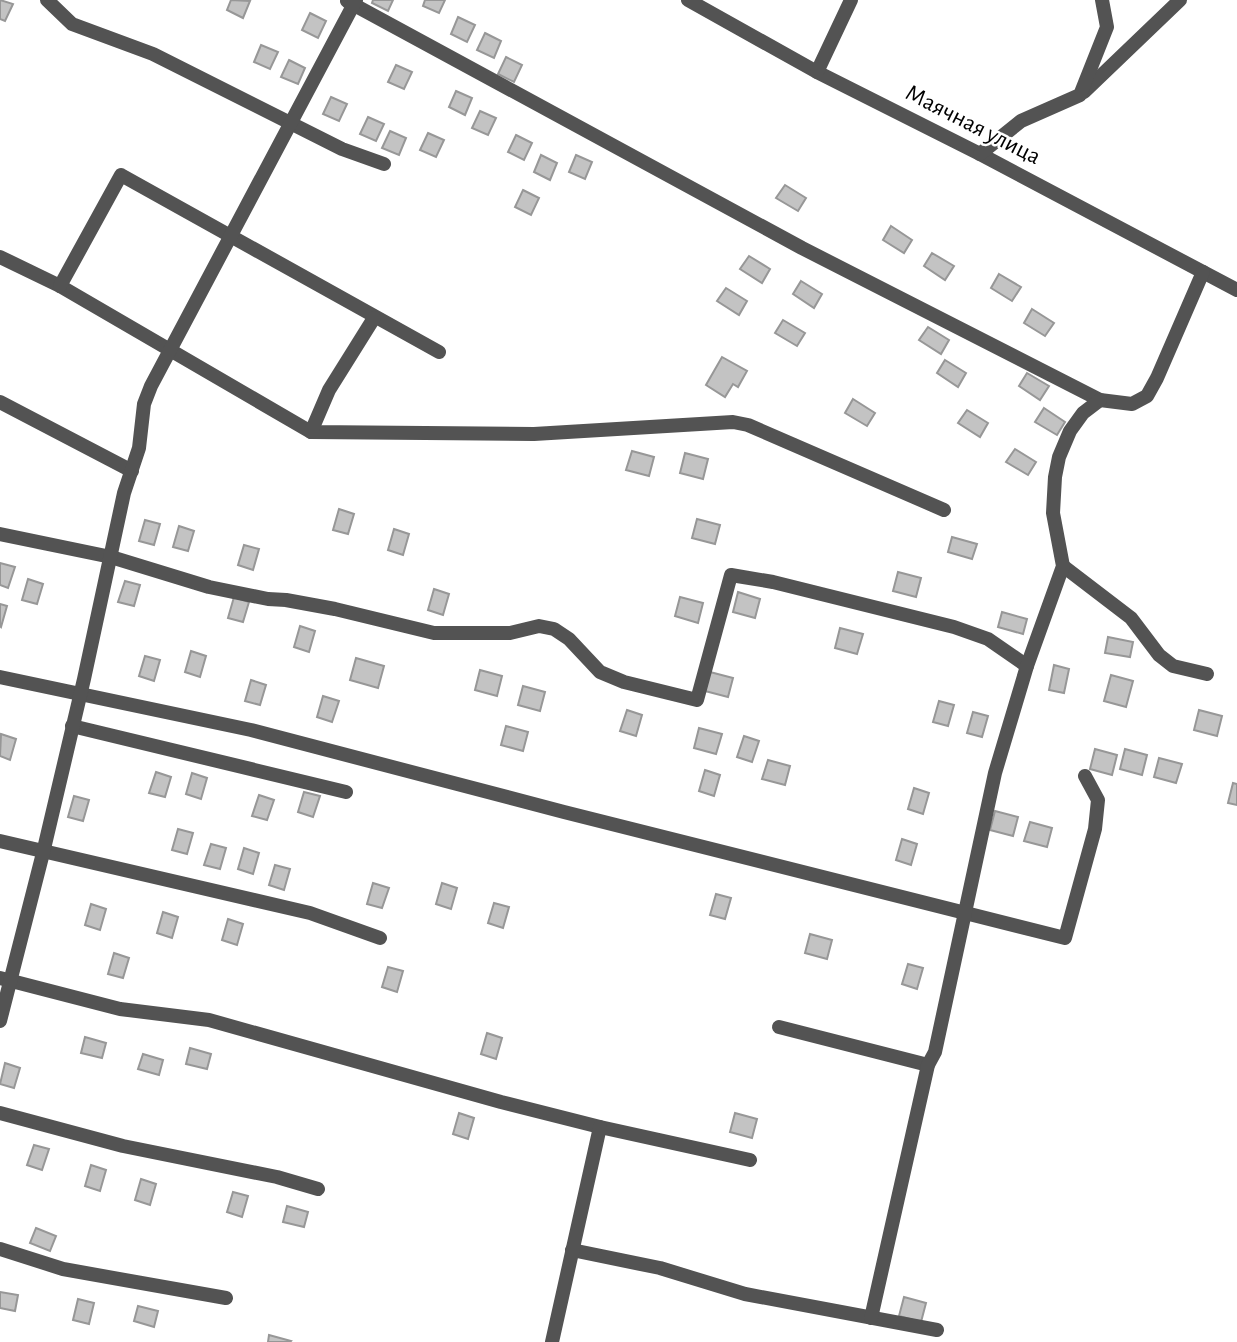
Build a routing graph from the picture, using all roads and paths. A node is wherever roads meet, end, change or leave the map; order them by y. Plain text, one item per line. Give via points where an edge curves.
1 (47, 0) edge
2 (345, 0) edge
3 (356, 0) edge
4 (688, 0) edge
5 (851, 0) edge
6 (1102, 0) edge
7 (1180, 0) edge
8 (817, 72) junction
9 (1080, 95) junction
10 (291, 123) junction
11 (980, 154) junction
12 (384, 164) dead end
13 (230, 237) junction
14 (0, 257) edge
15 (1203, 272) junction
16 (60, 286) junction
17 (1237, 290) edge
18 (374, 317) junction
19 (171, 350) junction
20 (439, 352) dead end
21 (1100, 400) junction
22 (0, 401) edge
23 (312, 432) junction
24 (132, 471) junction
25 (944, 510) dead end
26 (0, 534) edge
27 (111, 557) junction
28 (1063, 566) junction
29 (1027, 666) junction
30 (1207, 674) dead end
31 (0, 677) edge
32 (79, 695) junction
33 (72, 726) junction
34 (1085, 776) dead end
35 (346, 792) dead end
36 (0, 841) edge
37 (43, 853) junction
38 (964, 914) junction
39 (380, 938) dead end
40 (6, 979) edge
41 (0, 1021) edge
42 (779, 1027) dead end
43 (929, 1065) junction
44 (0, 1113) edge
45 (600, 1127) junction
46 (750, 1160) dead end
47 (318, 1189) dead end
48 (0, 1249) edge
49 (572, 1250) junction
50 (226, 1298) dead end
51 (871, 1318) junction
52 (937, 1330) dead end
53 (552, 1342) edge

1 - 10 street via 72,24 153,54
2 - 21 street via 802,248
3 - 10 street
4 - 8 street, Маячная улица
5 - 8 street
6 - 9 street via 1107,27
7 - 9 street
8 - 11 street, Маячная улица
9 - 11 street via 1021,121
10 - 12 street
10 - 13 street
11 - 15 street, Маячная улица
13 - 16 street via 121,175
13 - 18 street
13 - 19 street
14 - 16 street
15 - 17 street, Маячная улица
15 - 21 street via 1147,396 1132,404
16 - 19 street
18 - 20 street
18 - 23 street via 329,390
19 - 23 street
19 - 24 street via 144,404
21 - 28 street via 1070,431 1059,457 1053,513
22 - 24 street
23 - 25 street via 534,433 733,422
24 - 27 street
26 - 27 street
27 - 29 street via 209,587 335,609 434,633 554,629 600,671 624,682 698,700 731,575 954,627 988,639
27 - 32 street
28 - 29 street
28 - 30 street via 1130,618 1173,666
29 - 38 street via 995,773
31 - 32 street
32 - 33 street
32 - 38 street via 251,730
33 - 35 street
33 - 37 street
34 - 38 street via 1098,800 1095,829 1065,938
36 - 37 street
37 - 39 street via 310,913
37 - 40 street
38 - 43 street
40 - 41 street
40 - 45 street via 120,1009 209,1020
42 - 43 street
43 - 51 street
44 - 47 street via 123,1146
45 - 46 street
45 - 49 street
48 - 50 street via 63,1269
49 - 51 street via 660,1268 745,1294
49 - 53 street
51 - 52 street

